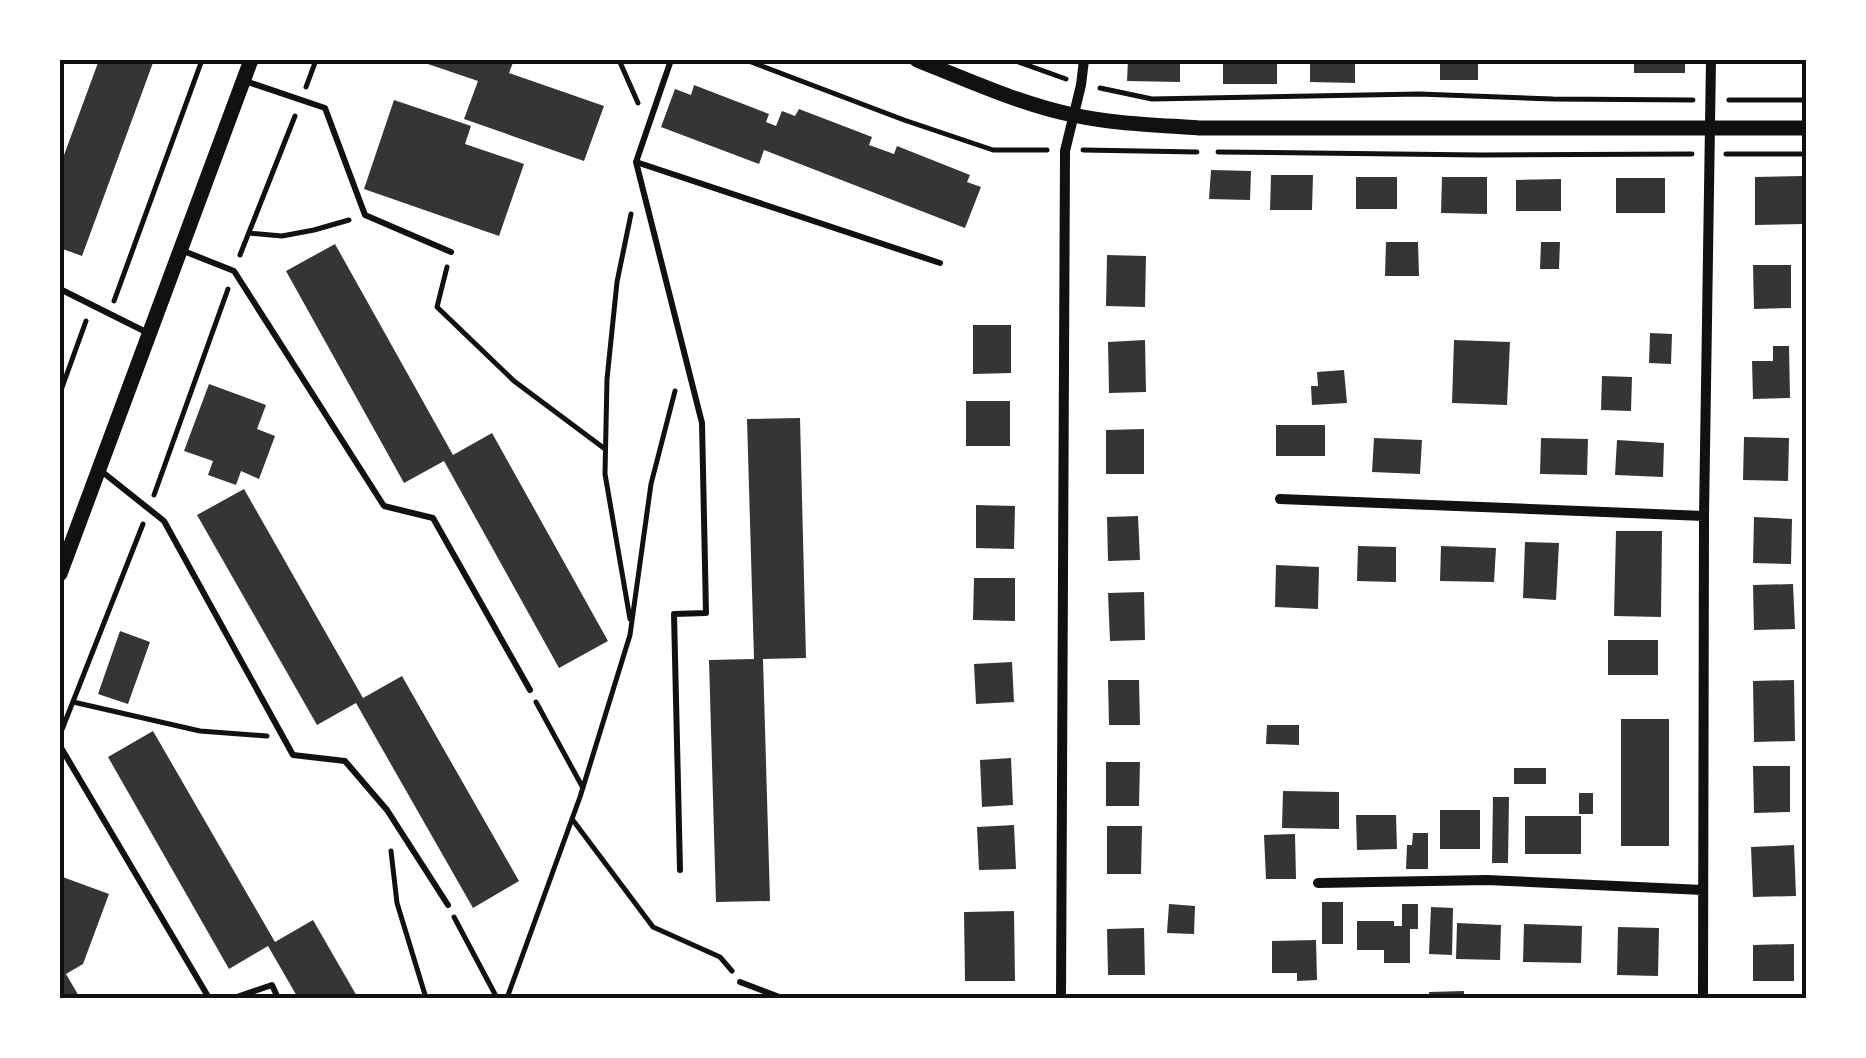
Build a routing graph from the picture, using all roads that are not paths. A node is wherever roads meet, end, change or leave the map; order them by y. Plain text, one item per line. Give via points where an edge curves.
1 (251, 60) edge
2 (671, 60) edge
3 (917, 60) edge
4 (1084, 60) edge
5 (1712, 60) edge
6 (244, 80) junction
7 (1072, 115) junction
8 (1711, 128) junction
9 (1806, 128) edge
10 (636, 162) junction
11 (180, 250) junction
12 (451, 252) road end
13 (940, 263) dead end
14 (60, 288) edge
15 (149, 333) junction
16 (99, 469) junction
17 (1280, 500) dead end
18 (1704, 516) junction
19 (60, 574) edge
20 (530, 690) road end
21 (60, 746) edge
22 (680, 870) dead end
23 (1318, 883) dead end
24 (1704, 890) junction
25 (448, 905) road end
26 (740, 982) road end
27 (208, 998) edge
28 (234, 998) edge
29 (278, 998) edge
30 (782, 998) edge
31 (1061, 998) edge
32 (1703, 998) edge

1 - 6 main road
2 - 10 lane
3 - 7 main road
4 - 7 street
5 - 8 street
6 - 11 main road
6 - 12 lane via 324,108 365,215
7 - 8 main road via 1199,128
7 - 31 street
8 - 9 main road
8 - 18 street
10 - 13 lane
10 - 22 lane via 702,423 706,613 674,614
11 - 15 main road
11 - 20 lane via 234,271 384,506 432,518
14 - 15 lane
15 - 16 main road
16 - 19 main road
16 - 25 lane via 164,521 293,755 346,761
17 - 18 street
18 - 24 street
21 - 27 lane
23 - 24 street via 1487,880
24 - 32 street
26 - 30 lane
28 - 29 lane via 272,985

